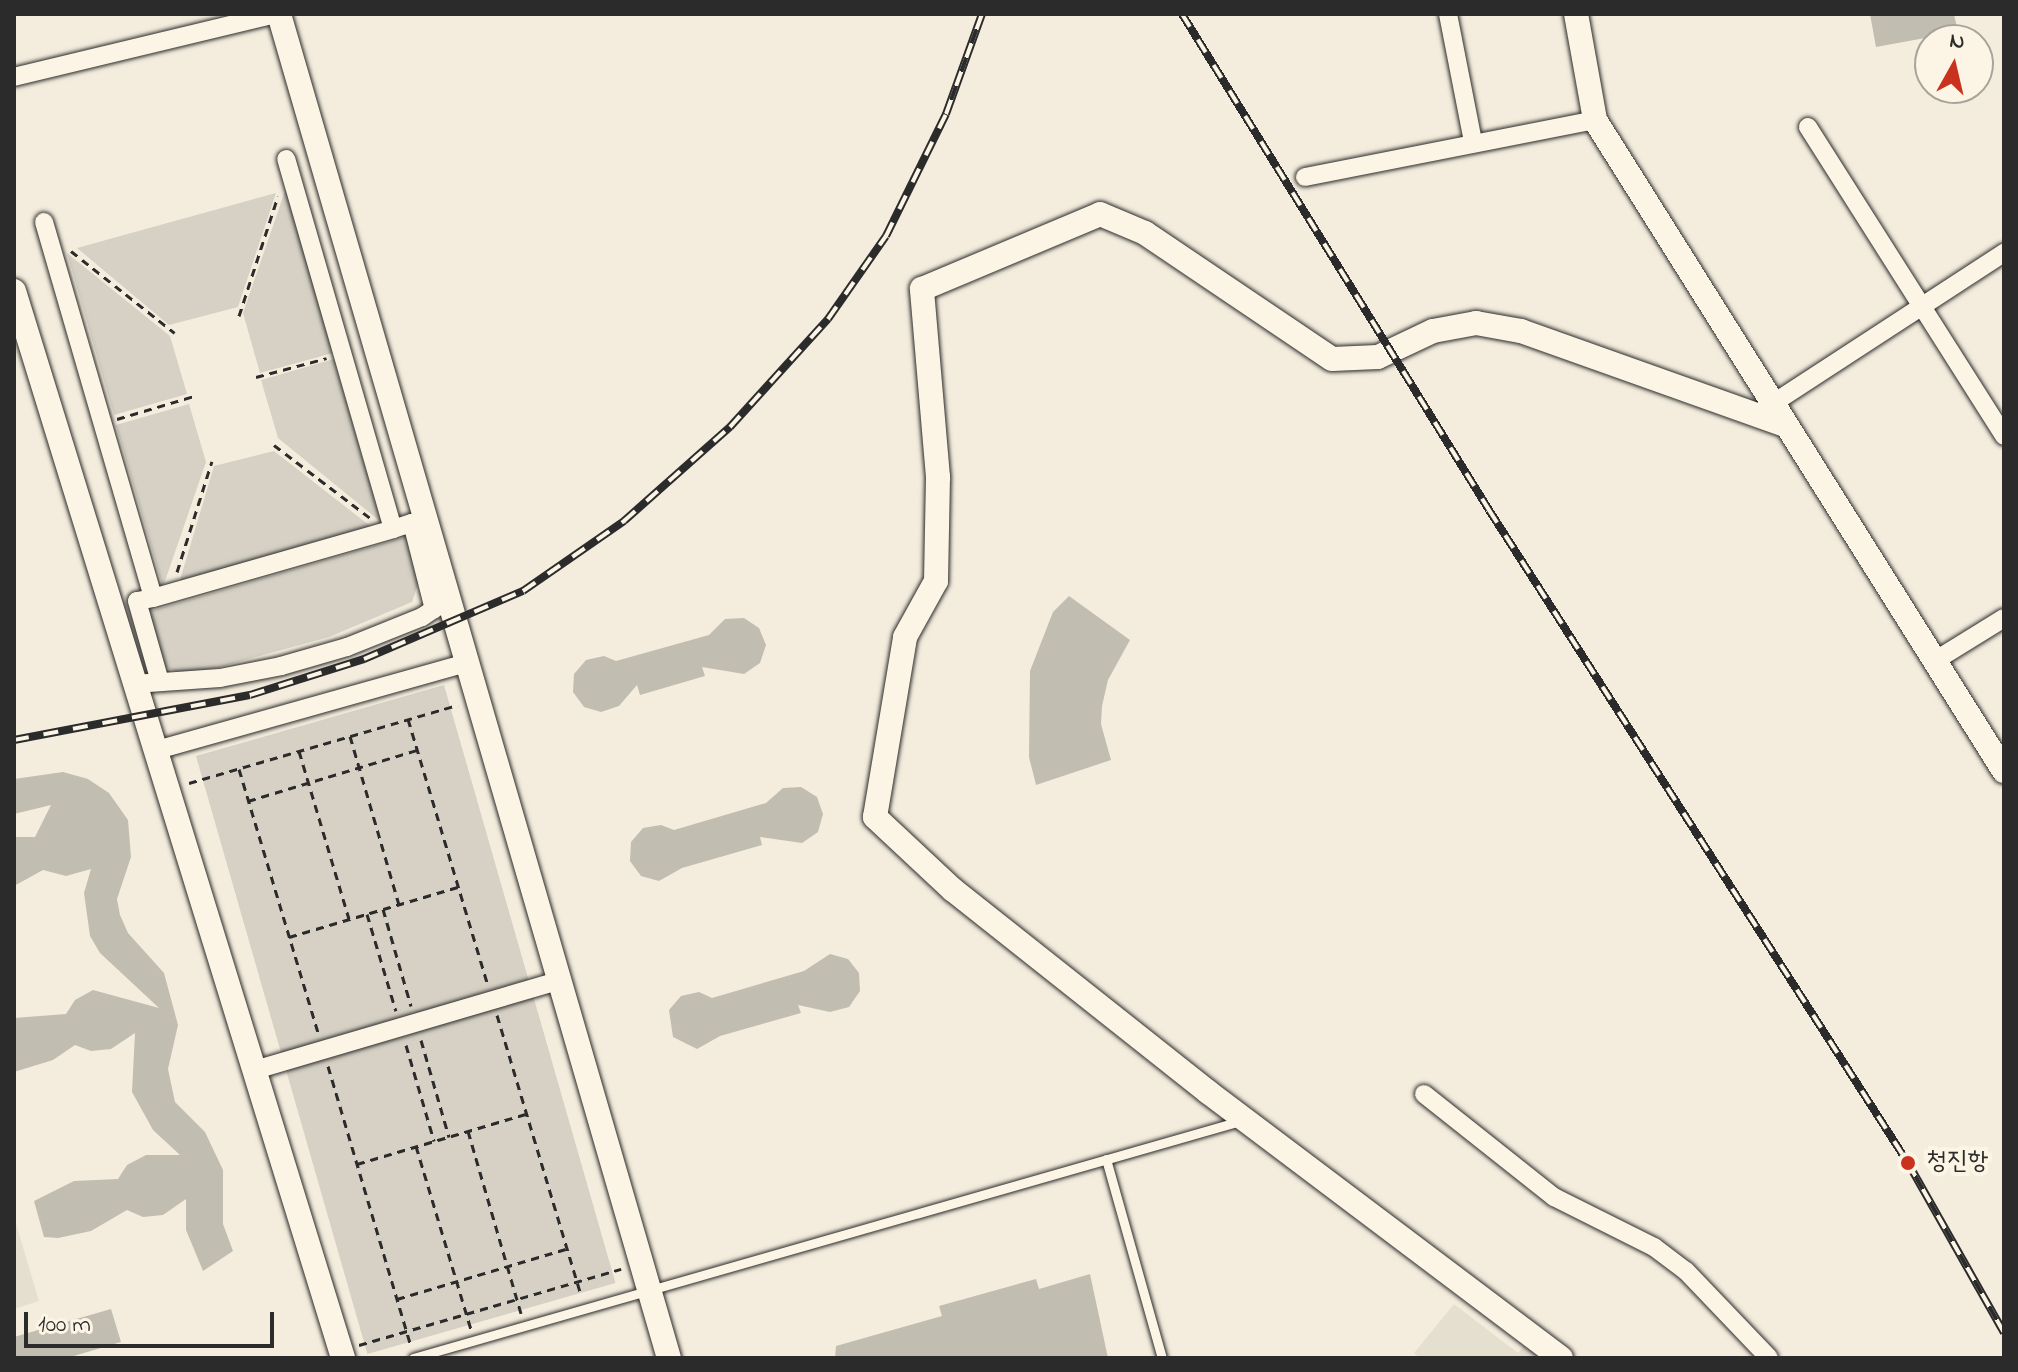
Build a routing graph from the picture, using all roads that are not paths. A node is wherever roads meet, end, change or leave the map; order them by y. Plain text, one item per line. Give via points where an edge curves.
1 (278, 14) edge
2 (1448, 14) edge
3 (1576, 14) edge
4 (14, 77) edge
5 (1595, 120) junction
6 (1808, 127) dead end
7 (1473, 142) junction
8 (287, 162) road end
9 (1305, 177) dead end
10 (46, 227) road end
11 (2004, 253) edge
12 (14, 291) edge
13 (1922, 306) junction
14 (1779, 414) junction
15 (2004, 436) edge
16 (390, 530) junction
17 (161, 595) junction
18 (440, 604) junction
19 (2004, 618) edge
20 (1936, 660) junction
21 (466, 663) junction
22 (160, 682) junction
23 (134, 684) junction
24 (157, 750) junction
25 (2004, 771) edge
26 (558, 981) junction
27 (255, 1070) junction
28 (1424, 1094) dead end
29 (1245, 1120) junction
30 (1106, 1159) junction
31 (648, 1288) junction
32 (341, 1354) edge
33 (413, 1358) edge
34 (669, 1358) edge
35 (1162, 1358) edge
36 (1561, 1358) edge
37 (1769, 1358) edge

1 - 4 street
1 - 18 street
2 - 7 street
3 - 5 street
5 - 7 street
5 - 14 street
6 - 13 street
7 - 9 street
8 - 16 street
10 - 17 street via 102,424
11 - 13 street
12 - 23 street
13 - 14 street
13 - 15 street
14 - 20 street
14 - 29 street via 1521,331 1476,323 1433,331 1378,357 1332,359 1145,233 1100,214 922,289 938,477 936,581 905,637 875,817 953,890
16 - 17 street
16 - 18 street via 412,523
17 - 22 street via 137,601
18 - 21 street
18 - 22 street via 347,647 281,666
19 - 20 street
20 - 25 street
21 - 24 street
21 - 26 street
22 - 23 street
23 - 24 street
24 - 27 street
26 - 27 street
26 - 31 street
27 - 32 street
28 - 37 street via 1554,1197 1654,1247 1686,1271
29 - 30 lane
29 - 36 street
30 - 31 lane
30 - 35 lane
31 - 33 lane
31 - 34 street

